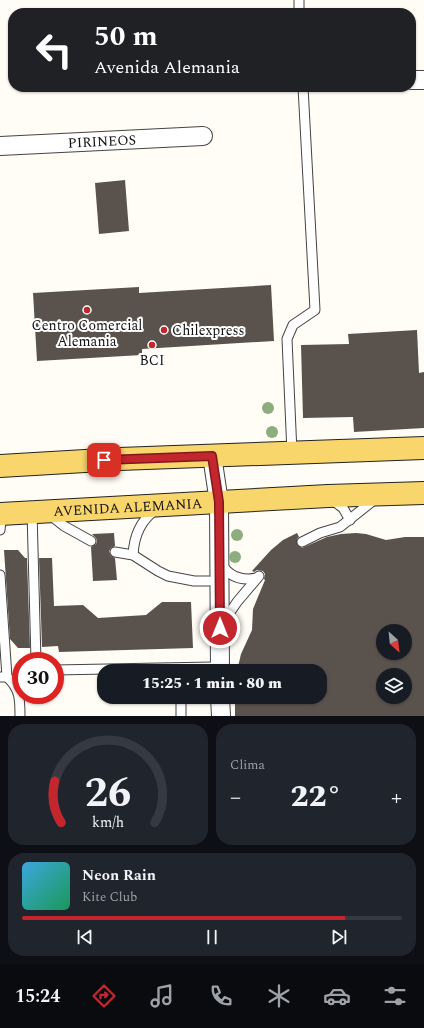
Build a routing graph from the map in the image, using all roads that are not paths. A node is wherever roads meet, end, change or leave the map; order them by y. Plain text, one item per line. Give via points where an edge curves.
1 (303, 92) edge
2 (203, 136) dead end
3 (0, 146) edge
4 (424, 448) edge
5 (292, 453) junction
6 (212, 456) junction
7 (0, 466) edge
8 (424, 493) edge
9 (387, 494) junction
10 (328, 496) junction
11 (213, 502) junction
12 (162, 506) junction
13 (39, 511) junction
14 (1, 519) edge
15 (350, 520) junction
16 (91, 541) dead end
17 (302, 542) dead end
18 (115, 552) dead end
19 (133, 555) junction
20 (220, 560) junction
21 (0, 575) edge
22 (209, 581) junction
23 (220, 628) junction
24 (36, 652) edge
25 (215, 664) edge
26 (216, 664) edge
27 (64, 670) edge
28 (97, 670) edge
29 (3, 677) edge
30 (181, 704) edge
31 (212, 704) edge
32 (220, 704) edge
33 (20, 716) edge
34 (181, 716) edge
35 (212, 716) edge
36 (221, 716) edge

1 - 5 lane via 314,310 293,325 287,339
2 - 3 street, PIRINEOS
4 - 5 main road
5 - 6 main road
6 - 7 main road
6 - 11 street
8 - 9 main road, AVENIDA ALEMANIA
9 - 10 main road, AVENIDA ALEMANIA
9 - 15 lane via 366,505
10 - 11 main road, AVENIDA ALEMANIA
10 - 15 lane via 343,508
11 - 12 main road, AVENIDA ALEMANIA
11 - 20 street
11 - 22 street
12 - 13 main road, AVENIDA ALEMANIA
12 - 19 lane via 142,523 133,545
13 - 14 main road, AVENIDA ALEMANIA
13 - 16 lane
13 - 24 lane
15 - 17 lane via 340,527
18 - 19 lane
19 - 22 lane via 168,576
20 - 23 street
20 - 23 lane via 229,573 236,577 258,577
21 - 29 lane
22 - 25 street
23 - 26 street
27 - 28 lane
29 - 33 lane via 15,684 20,699
30 - 34 lane
31 - 35 street
32 - 36 street

